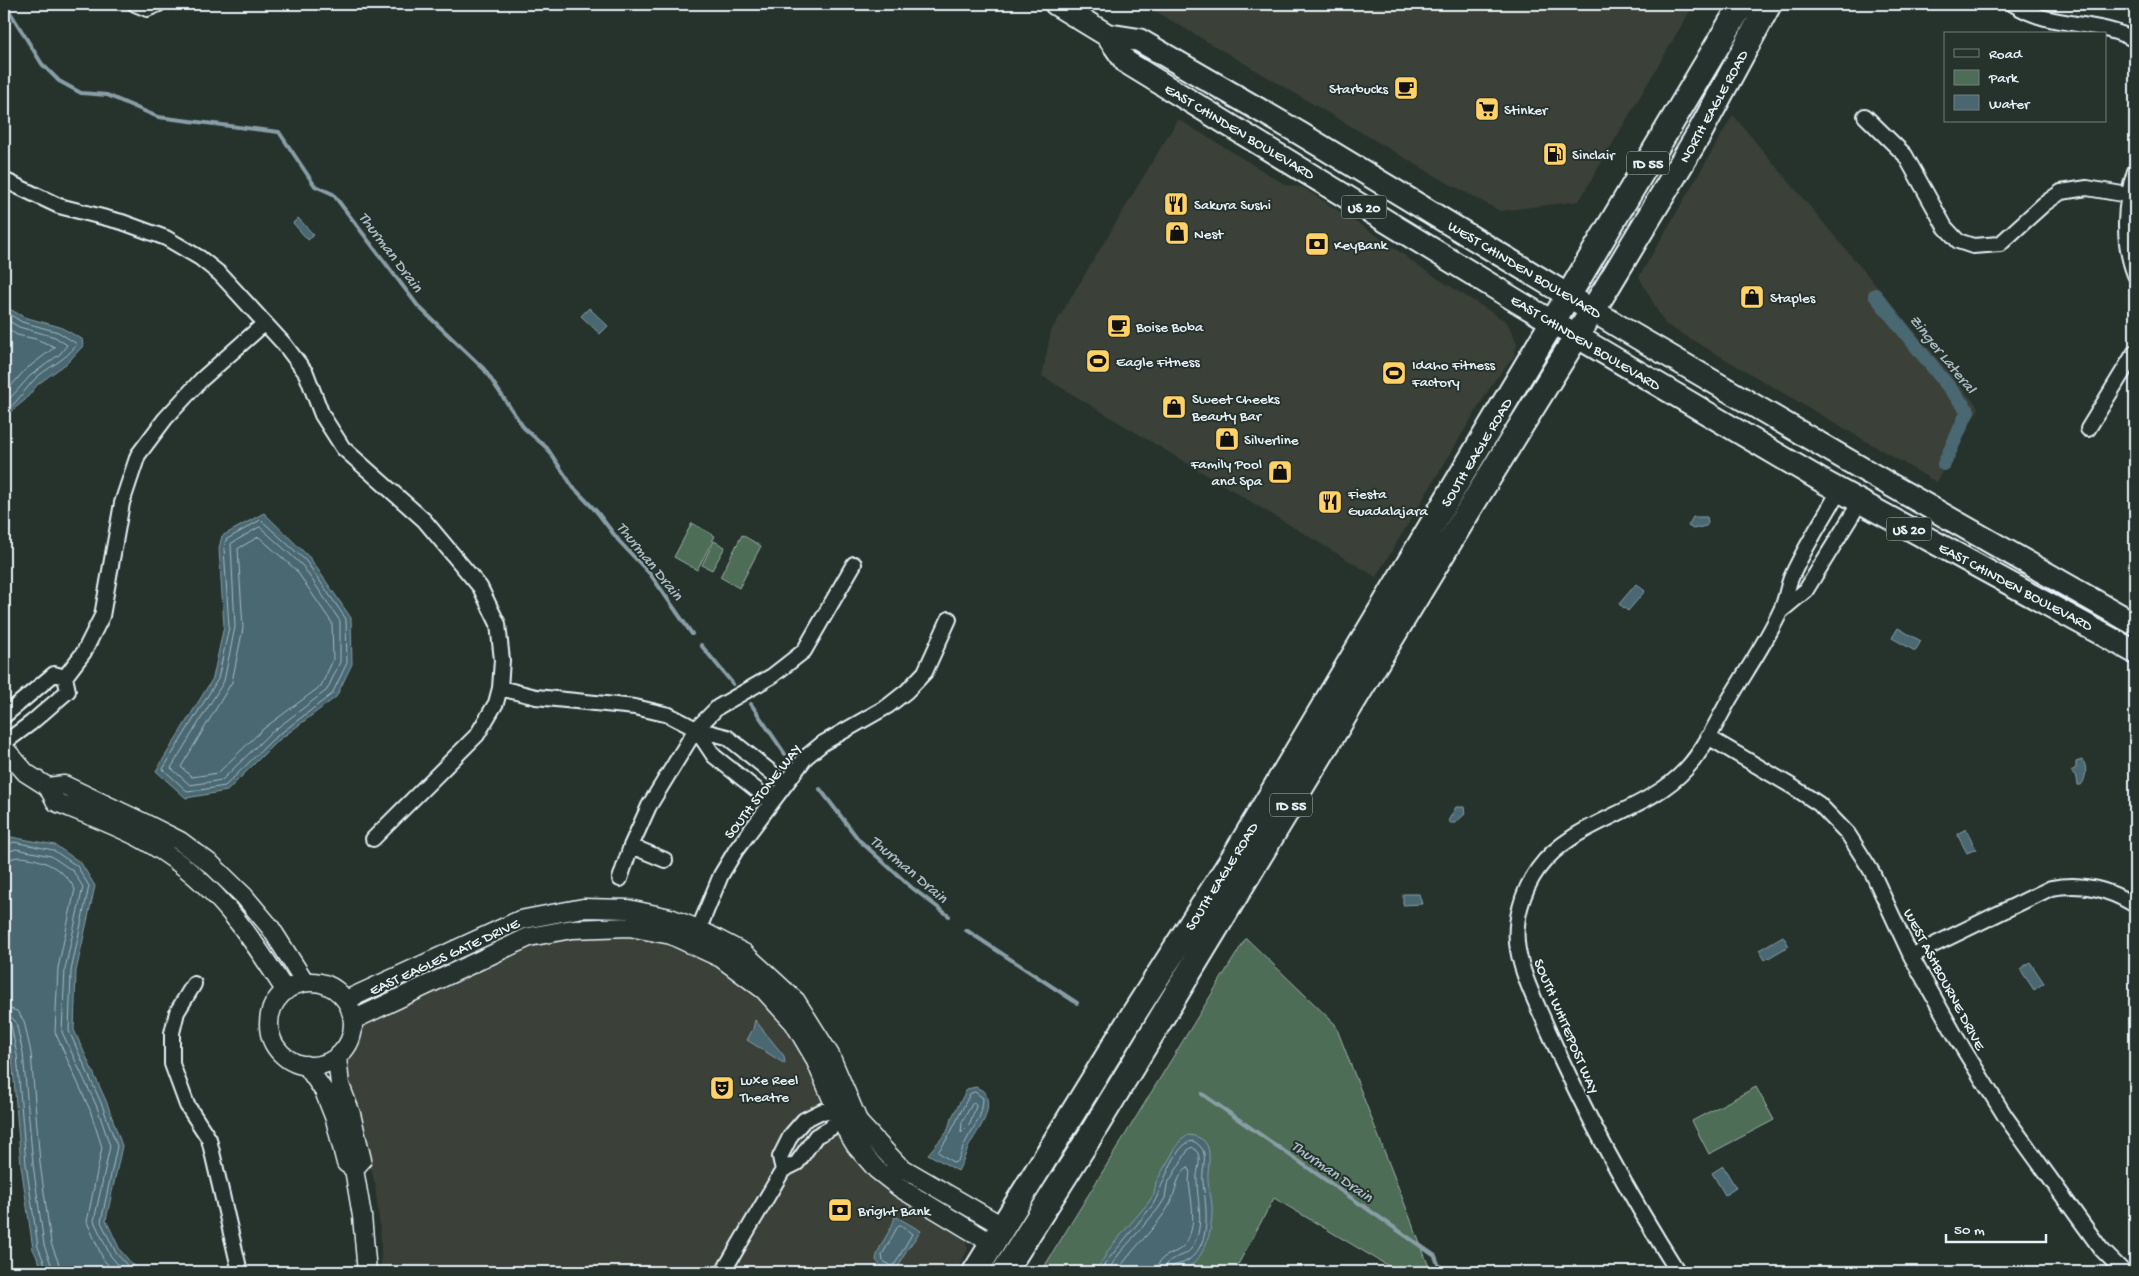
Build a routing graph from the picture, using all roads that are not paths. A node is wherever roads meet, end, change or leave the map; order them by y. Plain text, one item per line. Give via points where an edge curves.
1 (135, 4) edge
2 (159, 4) edge
3 (1056, 4) edge
4 (1742, 4) edge
5 (1769, 4) edge
6 (2014, 4) edge
7 (1107, 35) junction
8 (2135, 40) edge
9 (1174, 92) junction
10 (1865, 116) dead end
11 (1286, 125) junction
12 (2135, 171) edge
13 (4, 180) edge
14 (2128, 195) junction
15 (2135, 275) edge
16 (1569, 296) junction
17 (1592, 310) junction
18 (1554, 322) junction
19 (266, 323) junction
20 (1577, 336) junction
21 (2135, 352) edge
22 (2088, 428) dead end
23 (1839, 491) junction
24 (1860, 502) junction
25 (1938, 514) joint
26 (854, 564) dead end
27 (1782, 610) junction
28 (949, 619) dead end
29 (2135, 624) edge
30 (2135, 652) edge
31 (65, 677) junction
32 (500, 688) junction
33 (4, 716) edge
34 (696, 728) junction
35 (1708, 737) junction
36 (4, 743) edge
37 (4, 748) edge
38 (786, 784) junction
39 (48, 787) junction
40 (772, 802) junction
41 (373, 839) dead end
42 (1245, 839) junction
43 (631, 846) junction
44 (665, 860) dead end
45 (620, 879) dead end
46 (2135, 905) edge
47 (695, 938) junction
48 (1911, 956) junction
49 (304, 982) junction
50 (194, 984) dead end
51 (285, 990) junction
52 (346, 1000) junction
53 (353, 1020) junction
54 (1138, 1055) junction
55 (337, 1057) junction
56 (1108, 1059) junction
57 (306, 1066) junction
58 (846, 1112) junction
59 (354, 1168) junction
60 (782, 1170) junction
61 (998, 1235) junction
62 (1005, 1270) edge
63 (240, 1272) edge
64 (367, 1272) edge
65 (723, 1272) edge
66 (975, 1272) edge
67 (1678, 1272) edge
68 (2124, 1272) edge

1 - 2 street via 147,9
3 - 7 main road, EAST CHINDEN BOULEVARD / US 20
4 - 16 highway, NORTH EAGLE ROAD / ID 55
5 - 17 highway, NORTH EAGLE ROAD / ID 55 via 1699,134
6 - 8 street via 2039,17 2096,26
7 - 9 main road, EAST CHINDEN BOULEVARD / US 20 via 1126,62
7 - 11 main road, WEST CHINDEN BOULEVARD / US 20 via 1139,40
9 - 11 main road via 1195,88 1252,121
9 - 18 main road, EAST CHINDEN BOULEVARD / US 20
10 - 14 street via 1905,155 1945,227 1958,240 1973,246 2000,244 2061,192 2087,188
11 - 16 main road, WEST CHINDEN BOULEVARD / US 20
12 - 14 street
13 - 19 street via 59,206 122,222 166,238 220,274
14 - 15 street via 2127,242
16 - 17 main road, WEST CHINDEN BOULEVARD / US 20
16 - 18 highway, NORTH EAGLE ROAD / ID 55
17 - 20 highway, NORTH EAGLE ROAD / ID 55
17 - 25 main road, WEST CHINDEN BOULEVARD / US 20
18 - 20 main road, EAST CHINDEN BOULEVARD / US 20
18 - 42 highway, SOUTH EAGLE ROAD / ID 55
19 - 31 street via 202,379 165,419 138,455 122,503 102,616 84,652
19 - 32 street via 306,373 322,415 343,448 424,520 480,587 498,624 502,660
20 - 23 main road, EAST CHINDEN BOULEVARD / US 20
20 - 54 highway, SOUTH EAGLE ROAD / ID 55
21 - 22 street
23 - 24 main road, EAST CHINDEN BOULEVARD / US 20
23 - 27 street, SOUTH WHITEPOST WAY via 1791,579
24 - 27 street, SOUTH WHITEPOST WAY via 1806,590
24 - 30 main road, EAST CHINDEN BOULEVARD / US 20
25 - 29 main road, EAST CHINDEN BOULEVARD / US 20
26 - 34 street via 804,651 772,676 718,707
27 - 35 street, SOUTH WHITEPOST WAY
28 - 38 street, SOUTH STONE WAY via 925,672 907,691 888,706 823,743 806,757
31 - 33 street via 54,674
31 - 36 street via 68,691
32 - 34 street via 536,697 643,709 669,715
32 - 41 street via 496,703 477,735
34 - 38 street via 726,737
34 - 40 street via 714,756
34 - 43 street via 649,806
35 - 48 street, WEST ASHBOURNE DRIVE via 1819,804 1848,834 1872,872
35 - 67 street, SOUTH WHITEPOST WAY via 1687,768 1661,790 1632,808 1582,831 1555,850 1538,869 1525,892 1518,919 1518,948 1524,973 1561,1059 1602,1143
37 - 39 street via 26,773
38 - 40 street, SOUTH STONE WAY
39 - 49 street via 64,785 144,823 180,841 212,865 270,927
39 - 51 street via 56,802 139,838 171,857 200,881 230,909
40 - 47 street, SOUTH STONE WAY via 721,875
42 - 54 highway via 1245,852 1230,880 1138,1028 1134,1047
42 - 56 highway, SOUTH EAGLE ROAD / ID 55
43 - 44 street
43 - 45 street
46 - 48 street via 2103,888 2071,884 2051,888
47 - 52 street, EAST EAGLES GATE DRIVE via 670,918 628,909 582,908 520,920
47 - 53 street, EAST EAGLES GATE DRIVE via 629,927 572,929 529,937
47 - 58 street, EAST EAGLES GATE DRIVE via 744,953 796,1001 830,1055
48 - 68 street, WEST ASHBOURNE DRIVE via 2005,1116 2102,1249
49 - 51 street
49 - 52 street via 328,985
50 - 63 street via 177,1012 172,1033 172,1064 187,1105 209,1139
51 - 57 street via 271,1012 272,1038 287,1058
52 - 53 street
53 - 55 street via 347,1047
54 - 62 highway, SOUTH EAGLE ROAD / ID 55
55 - 57 street via 325,1064
55 - 59 street via 340,1085 362,1160
56 - 61 highway, SOUTH EAGLE ROAD / ID 55
56 - 62 highway via 1109,1081 1007,1248 1003,1259
57 - 59 street via 324,1091 346,1163
58 - 60 street via 831,1128 816,1136 797,1163
58 - 60 street via 822,1111 804,1120 791,1135 780,1157
58 - 61 street, EAST EAGLES GATE DRIVE via 899,1166
59 - 64 street
60 - 65 street
61 - 66 highway, SOUTH EAGLE ROAD / ID 55

